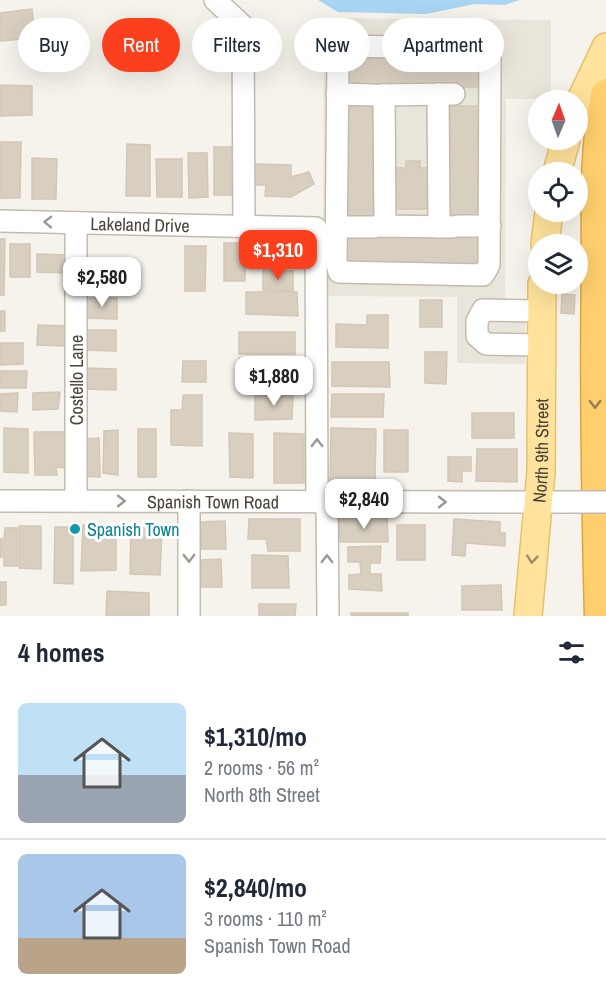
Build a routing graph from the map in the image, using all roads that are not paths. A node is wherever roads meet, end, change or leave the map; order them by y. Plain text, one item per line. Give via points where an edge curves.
1 (215, 0) edge
2 (606, 47) edge
3 (586, 90) edge
4 (337, 94) junction
5 (450, 94) junction
6 (489, 94) junction
7 (379, 95) junction
8 (606, 95) edge
9 (0, 221) edge
10 (76, 223) junction
11 (244, 226) junction
12 (490, 226) junction
13 (326, 227) junction
14 (379, 227) junction
15 (449, 227) junction
16 (483, 275) junction
17 (542, 294) edge
18 (483, 310) junction
19 (541, 311) junction
20 (542, 345) junction
21 (0, 501) edge
22 (76, 501) junction
23 (189, 501) junction
24 (322, 502) junction
25 (538, 502) junction
26 (606, 502) edge
27 (189, 616) edge
28 (328, 616) edge
29 (528, 616) edge
30 (600, 616) edge

1 - 11 street via 243,26
2 - 3 main road
4 - 6 street via 338,56 340,50 350,46 487,49
4 - 7 street
4 - 13 street
5 - 6 street
5 - 7 street
5 - 15 street
6 - 12 street
7 - 14 street
8 -> 30 highway via 598,162 596,332
10 -> 9 street, Lakeland Drive
10 - 11 street, Lakeland Drive
10 - 22 street, Costello Lane
11 - 13 street, Lakeland Drive
12 - 15 street, Lakeland Drive
12 - 16 street via 489,269
13 - 14 street, Lakeland Drive
13 - 16 street via 339,272
24 -> 13 street
14 - 15 street, Lakeland Drive
16 - 18 street
17 - 19 main road, North 9th Street
18 - 19 street
18 - 20 street via 477,321 481,341
19 - 20 main road, North 9th Street
20 - 25 main road, North 9th Street
21 - 22 street, Spanish Town Road
22 -> 23 street, Spanish Town Road
23 - 24 street, Spanish Town Road
23 -> 27 street
24 -> 25 street, Spanish Town Road
28 -> 24 street
25 - 26 street, Spanish Town Road, bridge
25 -> 29 main road, North 9th Street

